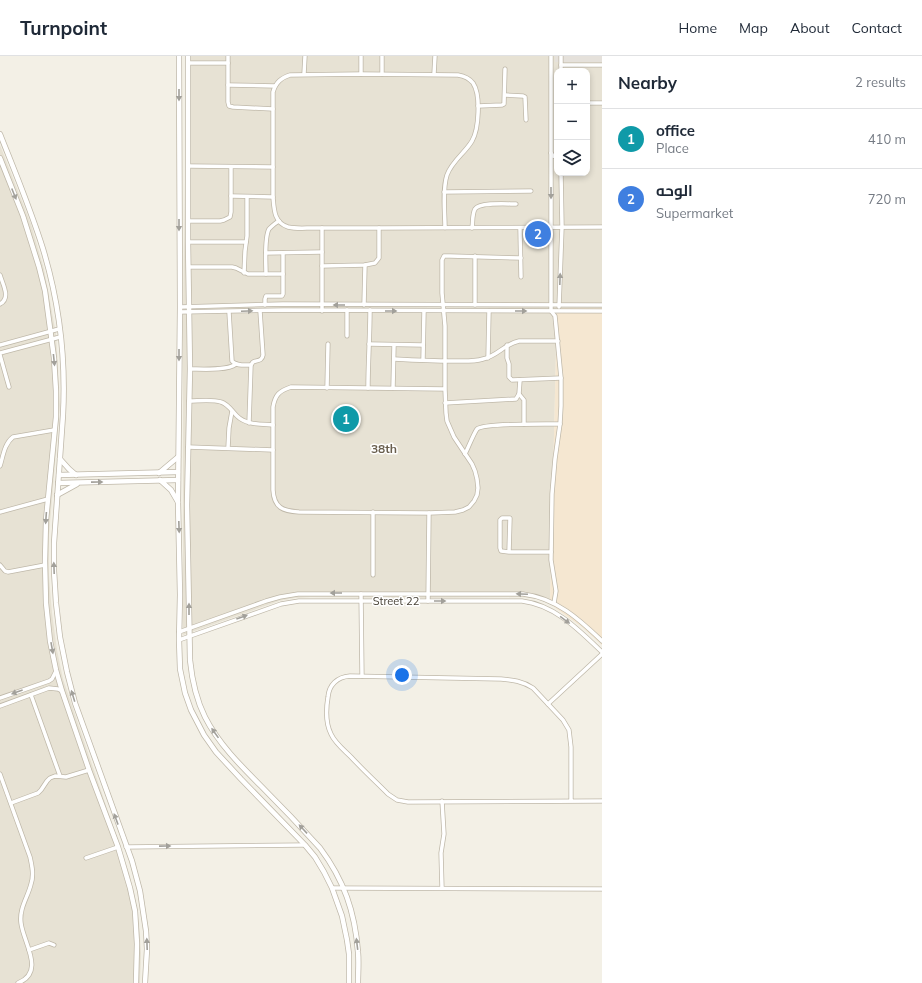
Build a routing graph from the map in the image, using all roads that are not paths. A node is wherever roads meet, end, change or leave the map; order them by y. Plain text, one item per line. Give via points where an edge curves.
1 (179, 56) edge
2 (188, 56) edge
3 (228, 56) edge
4 (305, 56) edge
5 (361, 56) edge
6 (382, 56) edge
7 (435, 56) edge
8 (551, 56) edge
9 (561, 56) edge
10 (188, 63) junction
11 (228, 63) junction
12 (561, 64) junction
13 (602, 64) edge
14 (561, 68) edge
15 (505, 69) dead end
16 (304, 74) junction
17 (361, 74) junction
18 (382, 74) junction
19 (434, 74) junction
20 (228, 85) junction
21 (275, 86) junction
22 (505, 95) junction
23 (590, 103) edge
24 (602, 103) edge
25 (478, 106) junction
26 (273, 109) junction
27 (526, 120) dead end
28 (0, 134) edge
29 (551, 153) junction
30 (554, 156) edge
31 (0, 158) edge
32 (188, 166) junction
33 (554, 166) edge
34 (231, 167) junction
35 (273, 167) junction
36 (552, 170) junction
37 (561, 176) edge
38 (531, 191) dead end
39 (444, 192) junction
40 (231, 196) junction
41 (247, 197) junction
42 (273, 197) junction
43 (516, 204) dead end
44 (279, 220) junction
45 (188, 221) junction
46 (552, 227) junction
47 (562, 227) junction
48 (602, 227) edge
49 (322, 228) junction
50 (379, 228) junction
51 (445, 228) junction
52 (472, 228) junction
53 (520, 228) junction
54 (188, 242) junction
55 (246, 242) junction
56 (322, 252) junction
57 (266, 253) junction
58 (283, 253) junction
59 (474, 256) junction
60 (521, 258) junction
61 (365, 265) junction
62 (322, 266) junction
63 (189, 267) junction
64 (244, 272) junction
65 (266, 274) junction
66 (283, 274) junction
67 (0, 275) edge
68 (521, 277) dead end
69 (0, 304) edge
70 (322, 304) junction
71 (264, 305) junction
72 (364, 305) junction
73 (443, 305) junction
74 (475, 305) junction
75 (551, 305) junction
76 (560, 305) junction
77 (602, 305) edge
78 (180, 307) junction
79 (190, 307) junction
80 (347, 310) junction
81 (370, 310) junction
82 (260, 311) junction
83 (322, 311) junction
84 (424, 311) junction
85 (444, 311) junction
86 (489, 311) junction
87 (551, 311) junction
88 (559, 311) junction
89 (602, 311) edge
90 (180, 312) junction
91 (229, 312) junction
92 (190, 313) junction
93 (555, 316) junction
94 (59, 329) junction
95 (50, 331) junction
96 (347, 336) dead end
97 (60, 337) junction
98 (52, 339) junction
99 (558, 341) junction
100 (328, 344) dead end
101 (369, 344) junction
102 (0, 345) edge
103 (394, 345) junction
104 (423, 345) junction
105 (508, 345) junction
106 (0, 354) edge
107 (488, 358) junction
108 (394, 359) junction
109 (423, 360) junction
110 (445, 361) junction
111 (236, 364) junction
112 (251, 365) junction
113 (190, 369) junction
114 (560, 378) junction
115 (520, 380) junction
116 (9, 387) dead end
117 (327, 388) junction
118 (368, 388) junction
119 (393, 388) junction
120 (445, 389) junction
121 (519, 394) junction
122 (189, 401) junction
123 (445, 403) junction
124 (232, 411) junction
125 (249, 423) junction
126 (524, 424) junction
127 (560, 424) junction
128 (273, 425) junction
129 (54, 430) junction
130 (188, 447) junction
131 (228, 448) junction
132 (273, 450) junction
133 (465, 454) junction
134 (178, 457) junction
135 (60, 459) junction
136 (0, 466) edge
137 (178, 472) junction
138 (159, 473) junction
139 (59, 475) junction
140 (76, 475) junction
141 (160, 480) junction
142 (178, 480) junction
143 (79, 482) junction
144 (58, 483) junction
145 (57, 494) junction
146 (48, 499) junction
147 (178, 502) junction
148 (0, 512) edge
149 (373, 512) junction
150 (429, 513) junction
151 (509, 552) junction
152 (551, 552) junction
153 (0, 565) edge
154 (45, 565) junction
155 (373, 575) dead end
156 (361, 594) junction
157 (428, 594) junction
158 (361, 601) junction
159 (428, 601) junction
160 (56, 602) junction
161 (46, 603) junction
162 (554, 603) junction
163 (58, 617) junction
164 (48, 618) junction
165 (189, 628) junction
166 (179, 632) junction
167 (189, 636) junction
168 (179, 640) junction
169 (602, 641) edge
170 (602, 653) edge
171 (56, 670) junction
172 (362, 676) junction
173 (62, 691) junction
174 (31, 694) junction
175 (0, 698) edge
176 (548, 704) junction
177 (0, 706) edge
178 (89, 744) junction
179 (81, 747) junction
180 (89, 770) junction
181 (0, 774) edge
182 (60, 776) junction
183 (2, 786) edge
184 (442, 801) junction
185 (571, 801) junction
186 (602, 801) edge
187 (11, 803) junction
188 (305, 845) junction
189 (118, 847) junction
190 (126, 847) junction
191 (86, 858) dead end
192 (332, 888) junction
193 (344, 888) junction
194 (442, 888) junction
195 (602, 889) edge
196 (143, 909) junction
197 (134, 911) junction
198 (355, 927) junction
199 (345, 929) junction
200 (54, 945) dead end
201 (29, 950) junction
202 (18, 983) edge
203 (136, 983) edge
204 (145, 983) edge
205 (349, 983) edge
206 (358, 983) edge

1 -> 78 street
2 - 10 street
3 - 11 street
4 - 16 street
5 - 17 street
6 - 18 street
7 - 19 street
8 - 29 street
9 - 12 street
10 - 11 street
10 - 32 street
11 - 20 street
12 - 13 street
12 - 14 street
15 - 22 street
16 - 17 street
16 - 21 street via 284,77
17 - 18 street
18 - 19 street
19 - 25 street via 458,74 467,77 476,89
20 - 21 street
20 - 26 street via 228,102 231,107
21 - 26 street
22 - 25 street via 503,105
22 - 27 street via 525,97
23 - 24 street
25 - 39 street via 474,135 468,147 450,169 445,180
26 - 35 street
28 - 94 street via 43,250
29 - 30 street
29 - 36 street
31 -> 95 street via 23,216 39,267
32 - 34 street
32 - 45 street
33 - 36 street
34 - 35 street
34 - 40 street
35 - 42 street
36 -> 46 street
37 - 47 street
38 - 39 street
39 - 51 street
40 - 41 street
40 - 45 street via 231,212 227,219
41 - 42 street
41 - 55 street
42 - 44 street via 274,211
43 - 52 street via 477,206 473,212
44 - 49 street via 289,227
44 - 57 street via 269,230
45 - 54 street
46 - 47 street
46 - 53 street
46 - 75 street
47 - 48 street
76 -> 47 street
49 - 50 street
49 - 56 street
50 - 51 street
50 - 61 street via 379,258 376,263
51 - 52 street
52 - 53 street
53 - 60 street
54 - 55 street
54 - 63 street
55 - 64 street
56 - 58 street
56 - 62 street
57 - 58 street
57 - 65 street
58 - 66 street
59 - 60 street
59 - 73 street via 443,258
59 - 74 street
60 - 68 street
61 - 62 street
61 - 72 street
62 - 70 street
63 - 64 street via 232,267
63 - 79 street
64 - 65 street
65 - 66 street
66 - 71 street via 282,296 266,296
67 - 69 street via 6,295
70 - 71 street
72 -> 70 street
70 - 83 street
71 - 79 street
72 - 73 street
73 - 74 street
73 - 85 street
74 - 75 street
75 - 76 street
75 - 87 street
76 - 77 street
76 - 88 street
78 - 79 street
78 - 90 street
79 - 92 street
80 - 81 street
80 - 83 street
80 - 96 street
81 -> 84 street
81 - 101 street
82 - 83 street
91 -> 82 street
82 - 112 street via 263,358
84 - 85 street
84 - 104 street
85 - 86 street
85 - 110 street
86 -> 87 street
86 - 107 street
87 - 88 street
87 - 93 street
88 - 89 street
88 - 93 street
90 - 92 street
90 -> 134 street
91 - 92 street
91 - 111 street via 231,358
92 - 113 street
93 - 99 street
94 - 95 street
94 - 97 street
95 - 98 street
95 - 102 street
97 - 98 street
97 - 135 street via 64,397
98 - 106 street
98 -> 129 street via 56,385
99 - 105 street via 519,342
99 - 114 street
100 - 117 street
101 - 103 street
101 - 118 street
103 - 104 street
103 - 108 street
104 - 109 street
105 - 107 street
105 - 115 street via 510,378
106 - 116 street
107 - 110 street via 475,361
108 - 109 street
108 - 119 street
109 - 110 street
110 - 120 street
111 - 112 street
111 - 113 street via 226,368
112 - 125 street
113 - 122 street
114 - 115 street
114 - 127 street
115 - 121 street
117 - 118 street
117 - 128 street via 291,387 278,394 274,400
118 - 119 street
119 - 120 street
120 - 123 street
121 - 123 street via 513,400
121 - 126 street via 524,400
122 - 124 street via 220,401
122 - 130 street
123 - 133 street via 450,429
124 - 125 street via 237,417
124 - 131 street
125 - 128 street
126 - 127 street
126 - 133 street via 480,427 476,430
127 - 152 street via 553,476
128 - 132 street
129 - 136 street via 13,437 6,444
129 - 146 street
130 - 131 street
165 -> 130 street
131 - 132 street
132 - 149 street via 274,496 279,506 285,510
133 - 150 street via 477,479 477,495 474,502 469,507 455,512
134 - 137 street
134 - 138 street
135 - 139 street
135 - 140 street
137 - 138 street
137 - 142 street
138 - 140 street
139 - 140 street
139 - 144 street
141 - 142 street
143 -> 141 street
141 - 147 street via 171,490
142 - 147 street
143 - 144 street
143 - 145 street
144 - 145 street
160 -> 145 street via 54,543
146 - 148 street
146 -> 154 street
147 -> 166 street
149 - 150 street
149 - 155 street
150 - 157 street
151 - 151 street via 510,518 502,518 500,548
151 - 152 street
152 - 162 street via 556,585
153 - 154 street via 8,572
154 - 161 street
156 - 157 street, Street 22
156 - 158 street
156 -> 165 street, Street 22 via 308,593 284,596
157 - 159 street
162 -> 157 street, Street 22 via 523,594
158 - 159 street, Street 22
167 -> 158 street, Street 22 via 285,603 308,600
158 - 172 street
159 -> 170 street, Street 22 via 522,601 537,604 567,621
160 - 161 street via 52,605
160 - 163 street
161 - 164 street
162 - 169 street, Street 22 via 580,621
163 - 164 street via 54,614
178 -> 163 street via 70,688
164 -> 171 street
165 - 166 street, Street 22
165 - 167 street
166 - 168 street
167 - 168 street, Street 22
193 -> 167 street via 320,848 248,773 213,731 195,690
168 - 188 street via 180,669 185,693 204,735 216,752
170 - 176 street
171 - 173 street
171 -> 175 street via 49,681
172 - 176 street via 516,680 533,688
172 - 184 street via 340,678 329,689 328,726 333,739 393,798 408,802
173 - 174 street via 49,688
173 - 179 street
174 - 177 street
174 - 182 street
176 - 185 street via 567,724 570,736
178 - 179 street
190 -> 178 street
179 - 180 street
180 - 182 street via 66,777
180 - 189 street
181 - 183 street
182 - 187 street via 50,778 38,793
183 - 187 street
184 - 185 street
184 - 194 street
185 - 186 street
187 - 201 street via 32,865 31,886 20,916
190 -> 188 street
188 - 192 street via 315,857
189 - 191 street
189 - 197 street
190 - 196 street
192 - 193 street
192 - 199 street
193 - 194 street
193 - 198 street
194 - 195 street
196 - 197 street
204 -> 196 street via 147,949
197 - 203 street via 137,944
198 - 199 street
206 -> 198 street
199 - 205 street via 349,954
200 - 201 street via 49,943
201 - 202 street via 32,967 26,978

